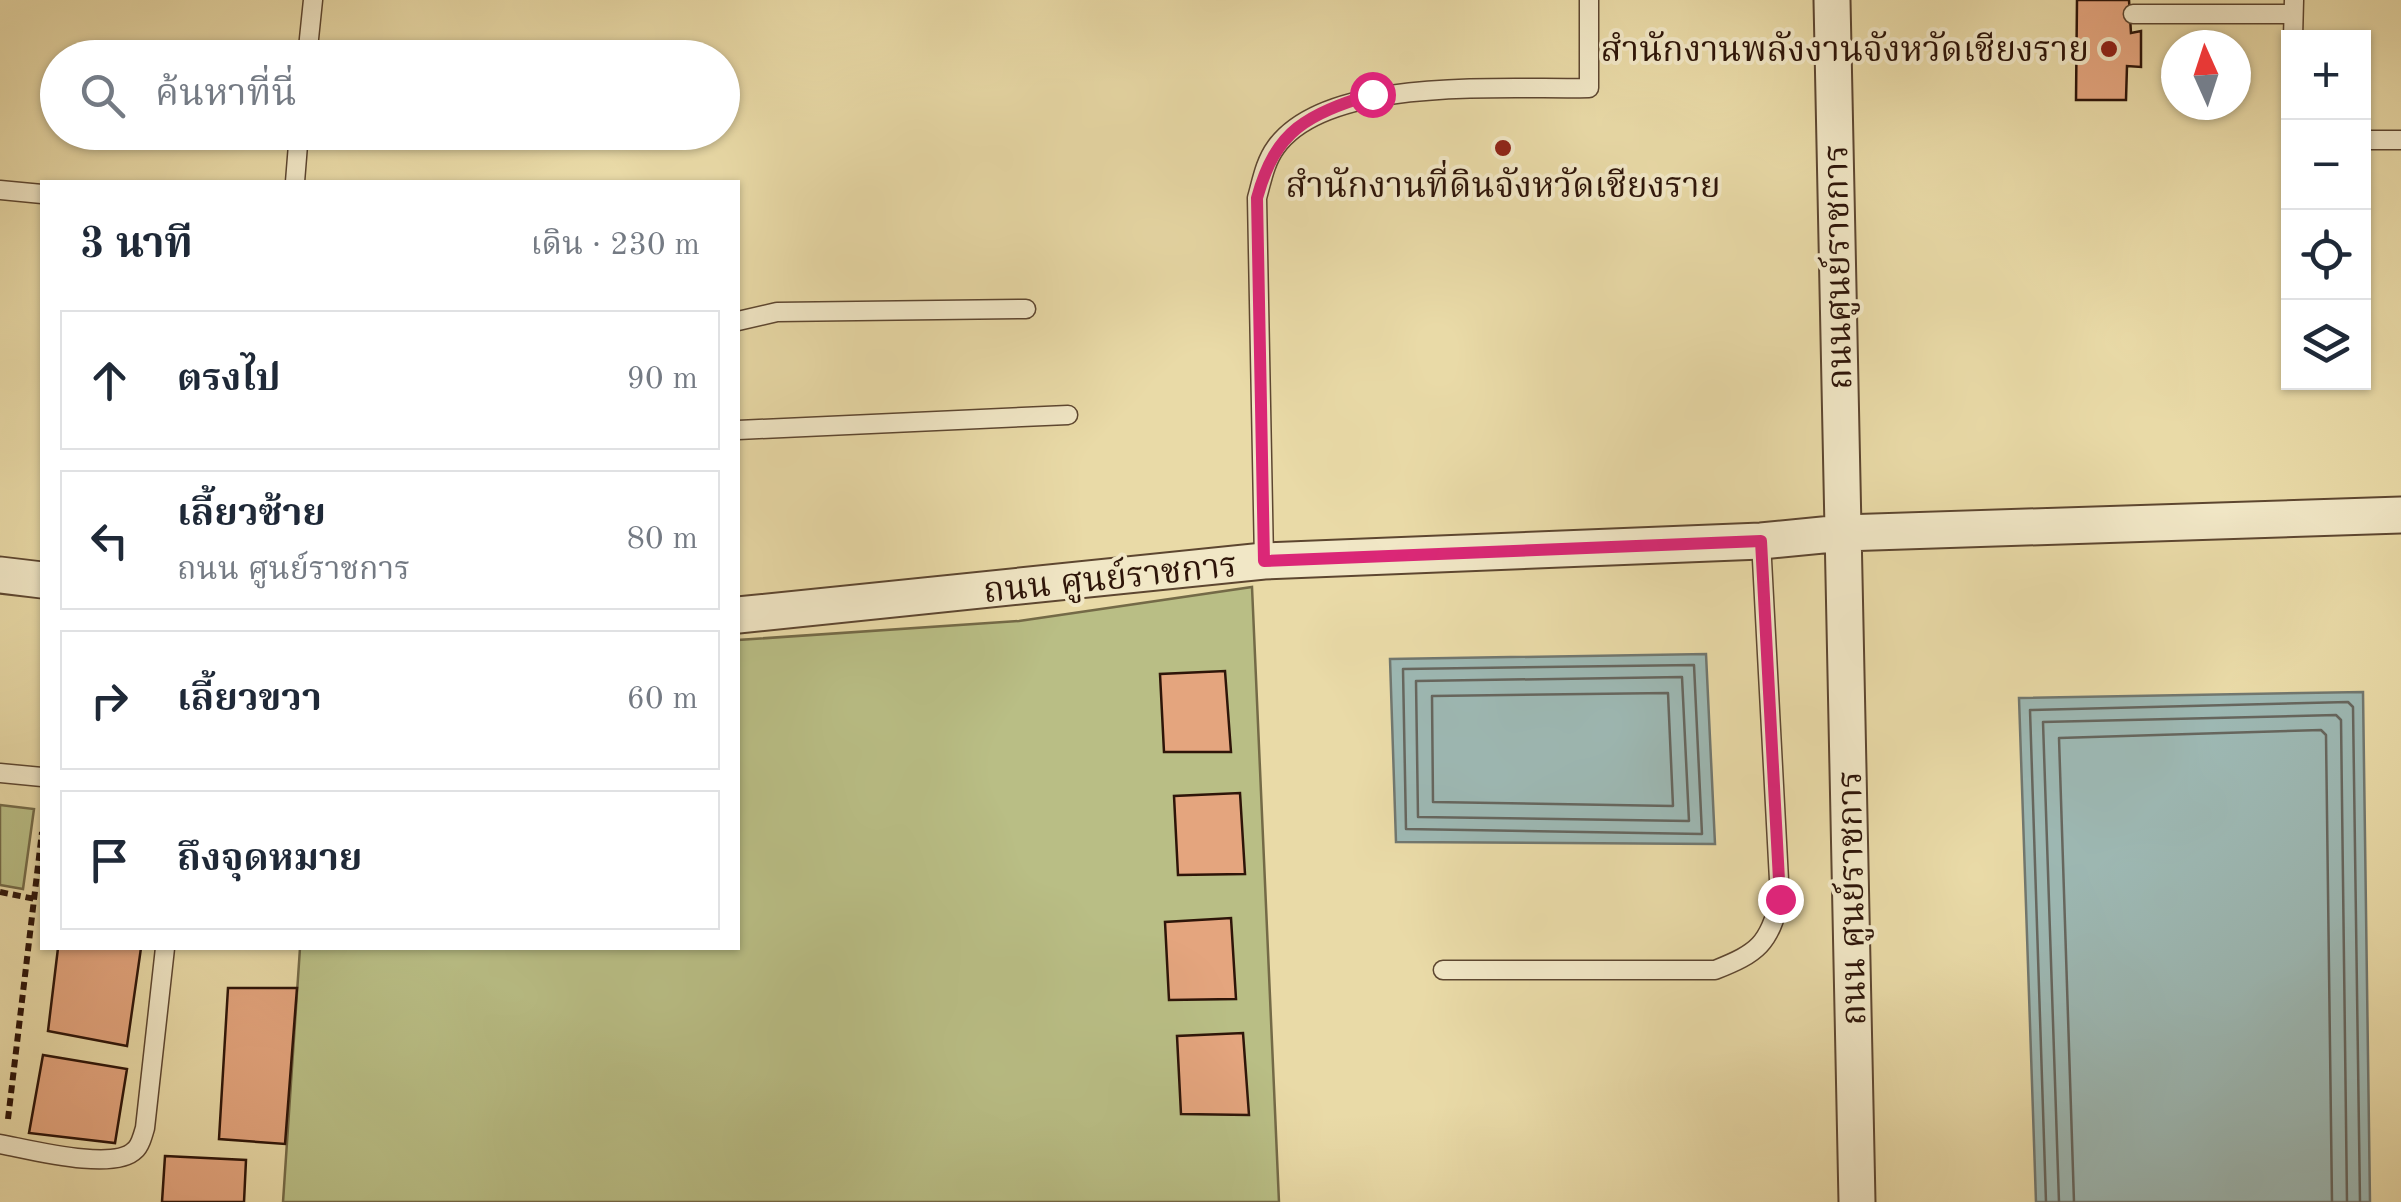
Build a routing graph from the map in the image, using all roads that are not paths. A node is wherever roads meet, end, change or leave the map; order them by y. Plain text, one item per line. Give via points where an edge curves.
1 (312, 0) edge
2 (1588, 0) edge
3 (1832, 0) edge
4 (2294, 7) edge
5 (2133, 14) dead end
6 (309, 40) edge
7 (2371, 140) edge
8 (2401, 140) edge
9 (298, 150) edge
10 (294, 180) edge
11 (0, 190) edge
12 (40, 194) edge
13 (1026, 309) dead end
14 (740, 321) edge
15 (1068, 415) dead end
16 (740, 430) edge
17 (2401, 514) edge
18 (1843, 533) junction
19 (1761, 541) junction
20 (1264, 561) junction
21 (0, 575) edge
22 (40, 580) edge
23 (740, 615) edge
24 (0, 773) edge
25 (40, 778) edge
26 (165, 950) edge
27 (1443, 970) dead end
28 (2, 1145) edge
29 (1858, 1202) edge

1 - 6 lane
2 - 20 lane via 1589,88 1372,94 1334,106 1278,144 1257,198
3 - 18 street, ถนนศูนย์ราชการ
4 - 5 lane
7 - 8 lane
9 - 10 lane
11 - 12 lane
13 - 14 lane via 777,312
15 - 16 lane
17 - 18 street, ถนน ศูนย์ราชการ
18 - 19 street, ถนน ศูนย์ราชการ
18 - 29 street, ถนน ศูนย์ราชการ
19 - 20 street, ถนน ศูนย์ราชการ
19 - 27 lane via 1780,899 1772,933 1749,957 1716,970
20 - 23 street, ถนน ศูนย์ราชการ
21 - 22 street
24 - 25 lane
26 - 28 lane via 146,1128 135,1150 94,1160

